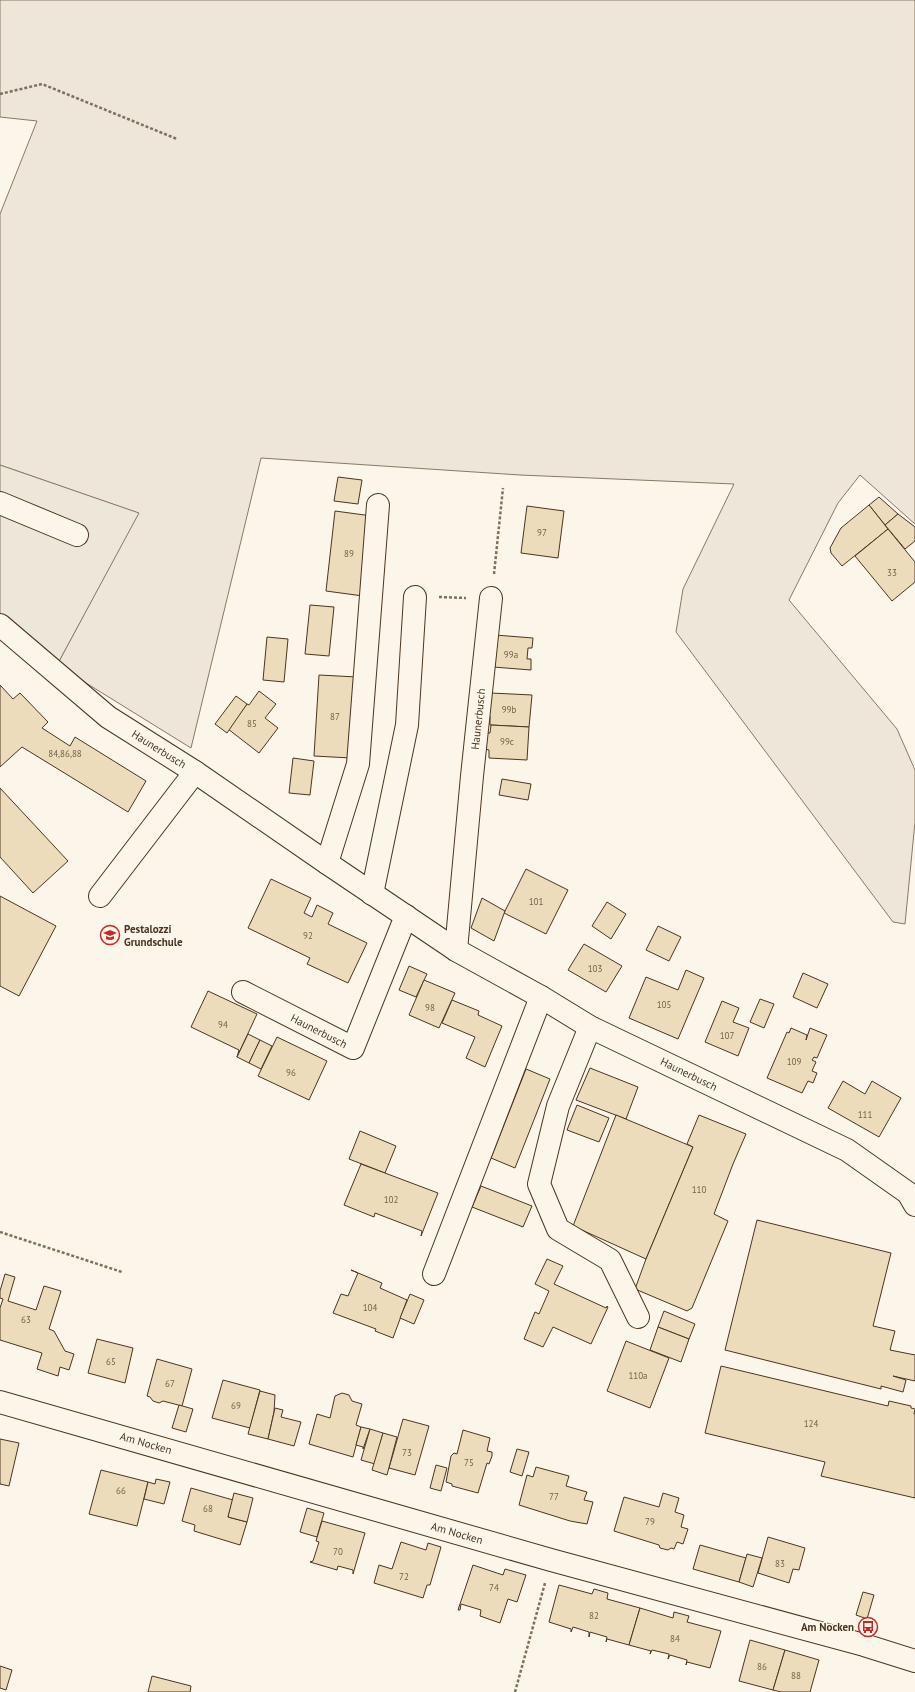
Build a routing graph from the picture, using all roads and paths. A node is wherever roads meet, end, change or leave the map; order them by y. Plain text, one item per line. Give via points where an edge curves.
1 (0, 94) edge
2 (177, 139) dead end
3 (504, 488) dead end
4 (0, 503) edge
5 (378, 505) dead end
6 (78, 535) dead end
7 (415, 597) joint
8 (491, 598) junction
9 (0, 624) edge
10 (195, 772) junction
11 (327, 863) junction
12 (372, 894) junction
13 (100, 896) dead end
14 (406, 916) junction
15 (456, 950) junction
16 (243, 992) dead end
17 (541, 997) junction
18 (590, 1027) junction
19 (915, 1205) edge
20 (0, 1232) edge
21 (122, 1272) dead end
22 (434, 1274) dead end
23 (638, 1317) dead end
24 (0, 1402) edge
25 (551, 1560) junction
26 (915, 1661) edge
27 (515, 1692) edge

1 - 2 path via 42,84
3 - 8 path
4 - 6 street
5 - 11 street via 358,764
7 - 8 path
7 - 12 street via 407,725
8 - 15 street, Haunerbusch
9 - 10 street, Haunerbusch via 108,717
10 - 11 street, Haunerbusch
10 - 13 street
11 - 12 street, Haunerbusch
12 - 14 street, Haunerbusch
14 - 15 street, Haunerbusch
14 - 16 street, Haunerbusch via 353,1048
15 - 17 street, Haunerbusch
17 - 18 street, Haunerbusch
17 - 22 street
18 - 19 street, Haunerbusch via 847,1150 908,1192
18 - 23 street via 558,1106 539,1184 558,1230 610,1260
20 - 21 path
24 - 25 street, Am Nocken
25 - 26 street, Am Nocken
25 - 27 path

